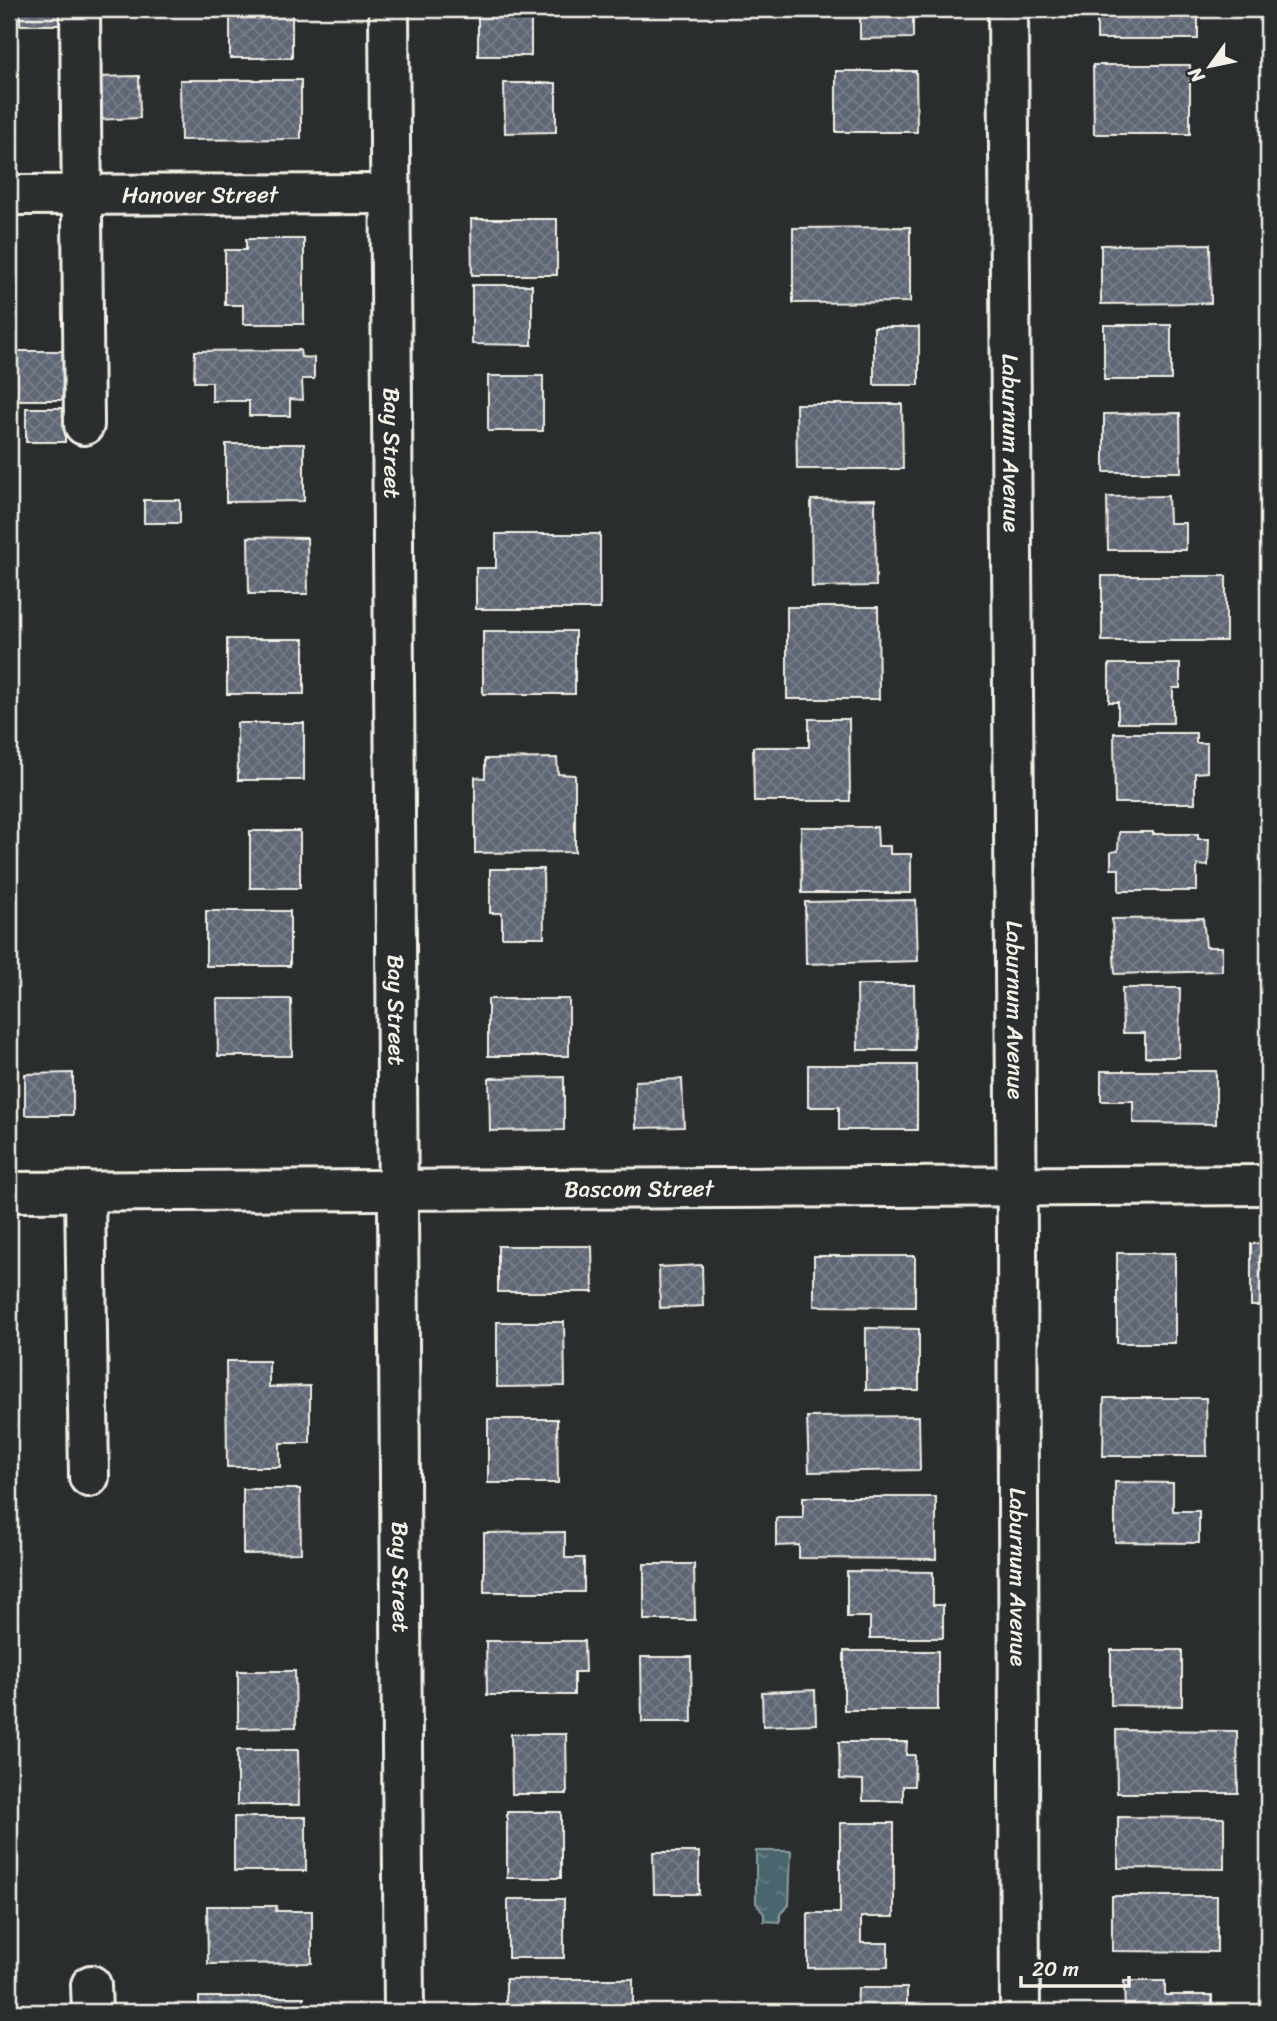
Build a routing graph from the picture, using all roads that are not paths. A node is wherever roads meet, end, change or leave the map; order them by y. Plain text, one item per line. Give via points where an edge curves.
1 (80, 9) edge
2 (389, 9) edge
3 (1007, 9) edge
4 (390, 194) junction
5 (9, 195) edge
6 (83, 195) junction
7 (84, 425) dead end
8 (1268, 1185) edge
9 (1016, 1186) junction
10 (397, 1189) junction
11 (85, 1191) junction
12 (9, 1192) edge
13 (89, 1477) dead end
14 (404, 2012) edge
15 (1020, 2012) edge

1 - 6 street
2 - 4 street, Bay Street
3 - 9 street, Laburnum Avenue
4 - 6 street, Hanover Street
4 - 10 street, Bay Street
5 - 6 street, Hanover Street
6 - 7 street
8 - 9 street, Bascom Street
9 - 10 street, Bascom Street
9 - 15 street, Laburnum Avenue
10 - 11 street, Bascom Street
10 - 14 street, Bay Street
11 - 12 street, Bascom Street
11 - 13 street

